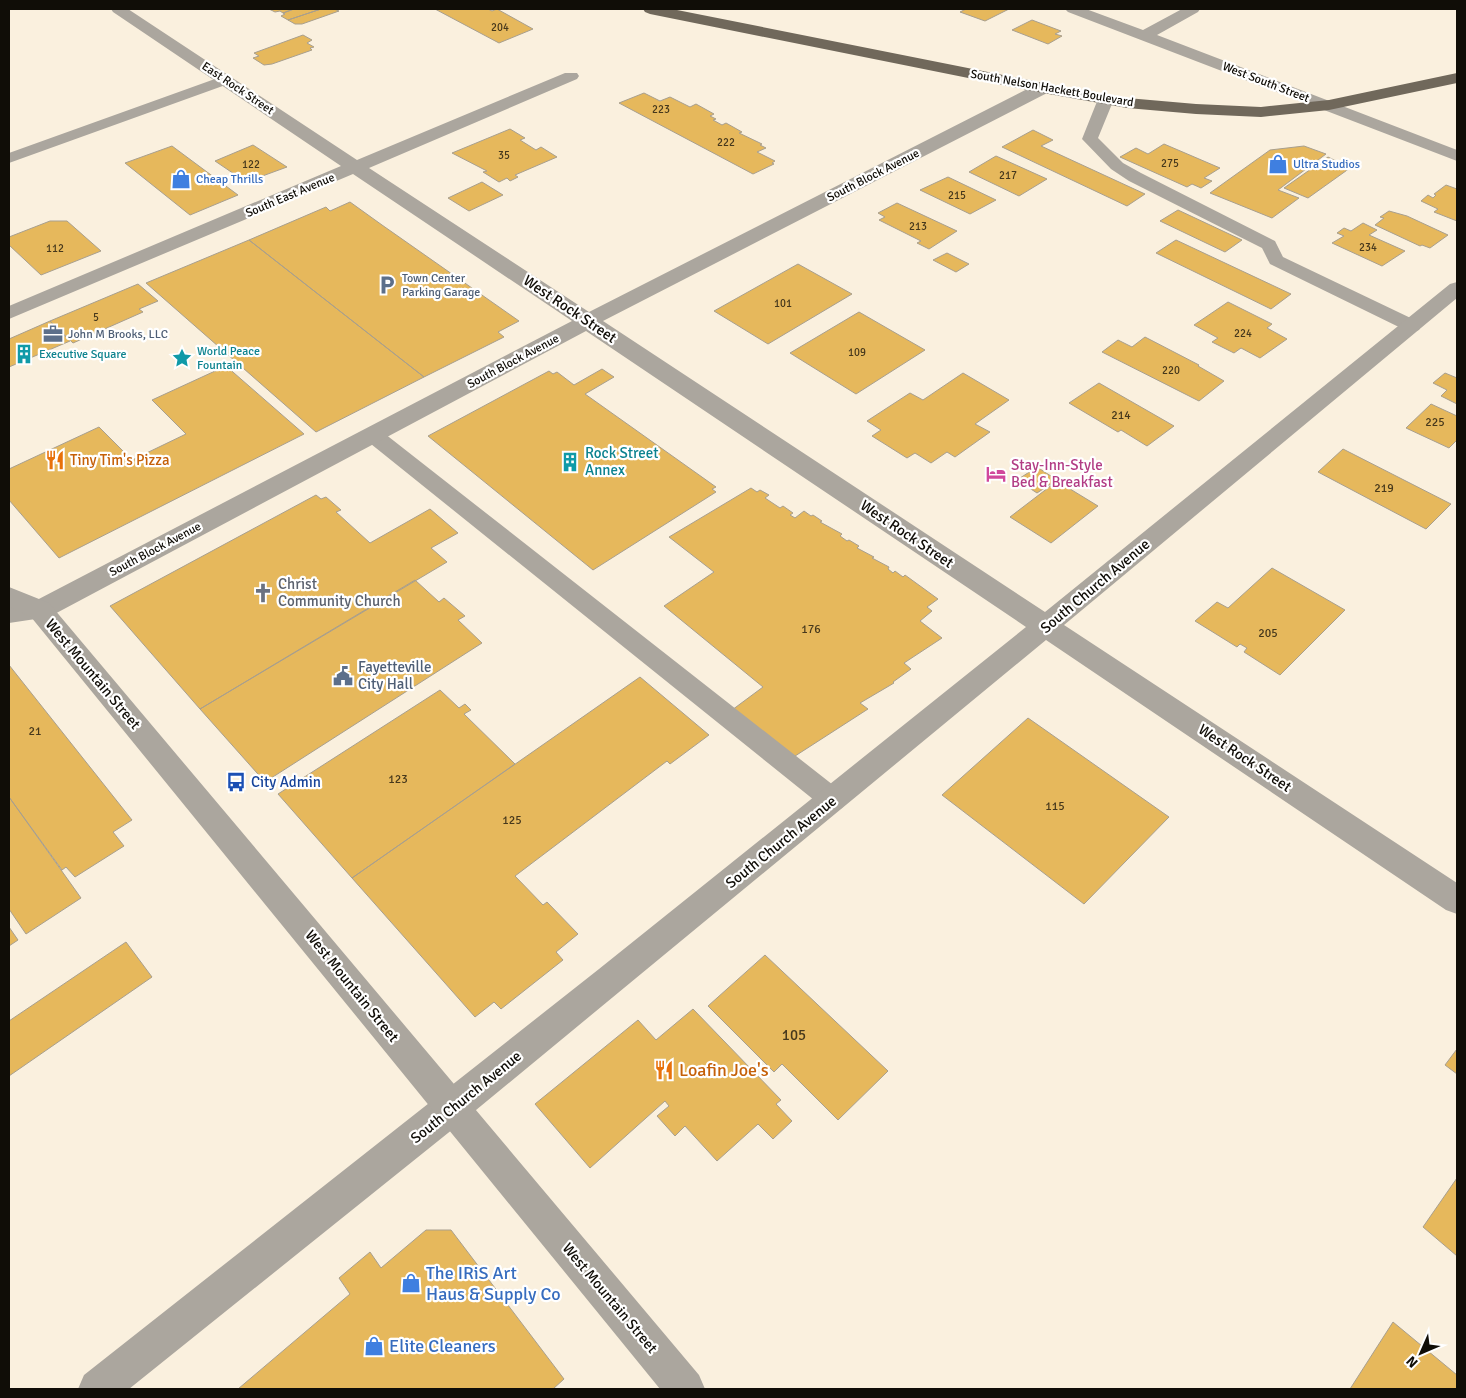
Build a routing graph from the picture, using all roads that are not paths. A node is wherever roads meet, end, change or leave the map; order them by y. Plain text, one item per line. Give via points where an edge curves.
1 (118, 9) edge
2 (650, 9) edge
3 (1073, 9) edge
4 (1193, 9) edge
5 (1144, 36) junction
6 (571, 76) dead end
7 (1457, 78) edge
8 (226, 80) junction
9 (1043, 88) junction
10 (1106, 99) junction
11 (1328, 106) junction
12 (1457, 156) edge
13 (9, 158) edge
14 (358, 167) junction
15 (1457, 288) edge
16 (9, 313) edge
17 (588, 321) junction
18 (1412, 326) junction
19 (373, 435) junction
20 (9, 596) edge
21 (40, 610) junction
22 (9, 614) edge
23 (1047, 626) junction
24 (833, 800) junction
25 (1457, 900) edge
26 (453, 1109) junction
27 (98, 1389) edge
28 (685, 1389) edge

1 - 8 street, East Rock Street
2 - 9 main road, South Nelson Hackett Boulevard
3 - 5 street, West South Street
4 - 5 street
5 - 11 street, West South Street
6 - 14 street, South East Avenue
7 - 11 main road, South Nelson Hackett Boulevard
8 - 13 lane
8 - 14 street, East Rock Street
9 - 10 main road, South Nelson Hackett Boulevard
9 - 17 street, South Block Avenue
10 - 11 main road, South Nelson Hackett Boulevard via 1196,110 1252,112
10 - 18 lane via 1090,139 1117,166 1270,245 1276,260
11 - 12 street, West South Street
14 - 16 street, South East Avenue
14 - 17 street, West Rock Street
15 - 18 street, South Church Avenue
17 - 19 street, South Block Avenue
17 - 23 street, West Rock Street
18 - 23 street, South Church Avenue
19 - 21 street, South Block Avenue
19 - 24 lane
20 - 21 street, West Mountain Street
21 - 22 street, South Block Avenue
21 - 26 street, West Mountain Street
23 - 24 street, South Church Avenue
23 - 25 street, West Rock Street
24 - 26 street, South Church Avenue
26 - 27 street, South Church Avenue
26 - 28 street, West Mountain Street

